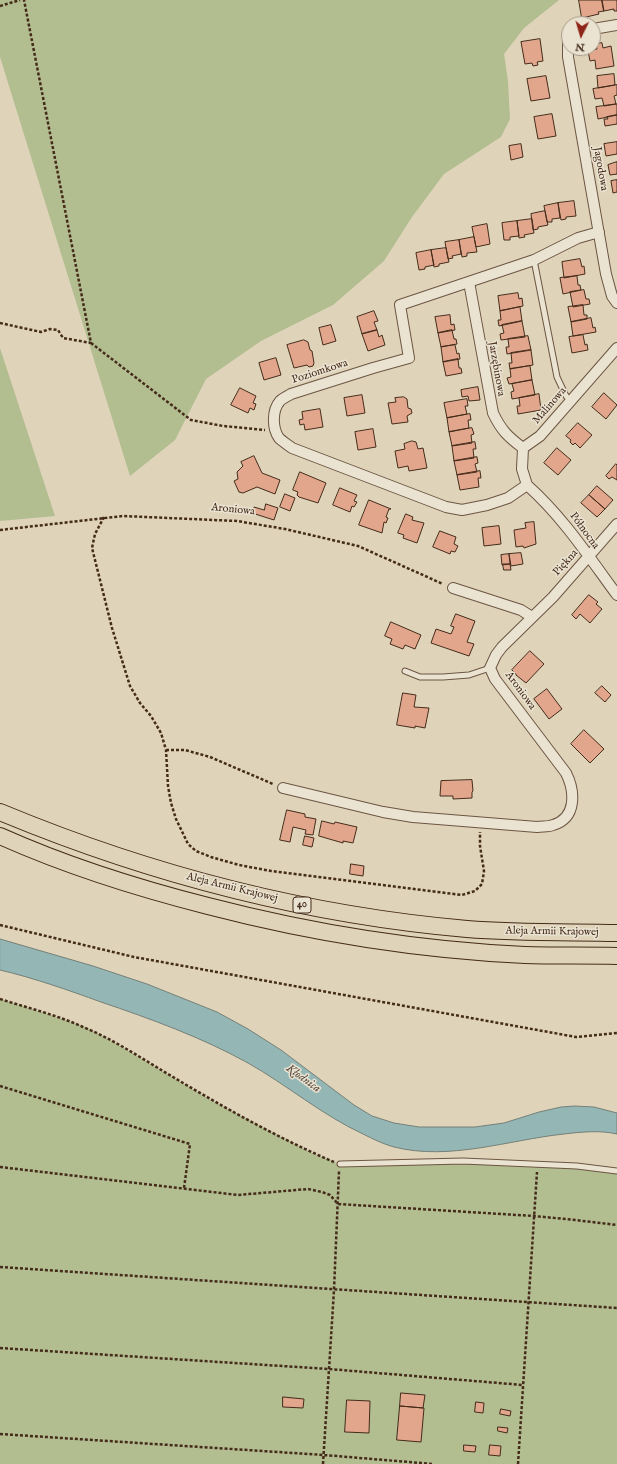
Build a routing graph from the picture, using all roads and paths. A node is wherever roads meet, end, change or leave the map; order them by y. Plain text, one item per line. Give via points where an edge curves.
1 (20, 0) edge
2 (24, 0) edge
3 (0, 6) edge
4 (617, 25) edge
5 (601, 28) edge
6 (568, 56) edge
7 (599, 232) junction
8 (534, 260) junction
9 (468, 282) junction
10 (617, 303) edge
11 (0, 323) edge
12 (91, 344) junction
13 (617, 348) edge
14 (571, 401) junction
15 (275, 429) junction
16 (523, 448) junction
17 (527, 485) junction
18 (104, 517) junction
19 (617, 524) edge
20 (0, 530) edge
21 (588, 557) junction
22 (453, 588) joint
23 (617, 595) edge
24 (532, 617) junction
25 (490, 668) junction
26 (405, 671) dead end
27 (166, 750) junction
28 (283, 788) joint
29 (0, 812) edge
30 (480, 823) junction
31 (0, 836) edge
32 (0, 925) edge
33 (617, 933) edge
34 (617, 956) edge
35 (0, 999) edge
36 (617, 1033) edge
37 (0, 1086) edge
38 (340, 1164) junction
39 (538, 1164) junction
40 (0, 1167) edge
41 (617, 1171) edge
42 (184, 1188) junction
43 (338, 1204) junction
44 (534, 1216) junction
45 (617, 1225) edge
46 (0, 1267) edge
47 (334, 1290) junction
48 (528, 1303) junction
49 (617, 1308) edge
50 (0, 1348) edge
51 (329, 1369) junction
52 (523, 1385) junction
53 (0, 1434) edge
54 (324, 1455) junction
55 (323, 1464) edge
56 (434, 1464) edge
57 (518, 1464) edge

1 - 3 path
2 - 12 path
4 - 5 street
6 - 7 street, Jagodowa
7 - 8 street, Poziomkowa via 566,242
7 - 10 street, Jagodowa via 606,274 612,296
8 - 9 street, Poziomkowa
8 - 14 lane via 557,377
9 - 15 street, Poziomkowa via 400,305 409,358 291,394 277,406
9 - 16 street, Jarzębinowa via 493,413 507,437
11 - 12 path via 41,332 58,330 63,338
12 - 15 path via 191,420 223,426
13 - 14 street, Malinowa
14 - 16 street, Malinowa via 540,436
15 - 17 street via 279,438 292,448 446,507 462,510 487,505 508,498
16 - 17 street via 522,469
17 - 21 street, Północna via 562,520
18 - 20 path, Aroniowa
18 - 22 path, Aroniowa via 229,520 285,529 358,546
18 - 27 path via 95,534 92,548 112,628 130,686 151,716
19 - 21 street, Piękna
21 - 23 street, Północna
21 - 24 street, Piękna
22 - 24 street via 520,610
24 - 25 street, Aroniowa via 502,647
25 - 26 lane via 469,675 443,677 420,677
25 - 30 street, Aroniowa via 495,679 566,773 573,795 567,815 553,826
27 - 28 path via 185,750 210,757
27 - 30 path via 171,803 188,844 196,851 238,865 271,872 462,895 475,891 482,884 484,871
28 - 30 street, Aroniowa via 383,812
29 - 33 main road, Aleja Armii Krajowej / 40 via 68,839 170,872 222,887 336,912 467,929
31 - 34 main road, Aleja Armii Krajowej / 40 via 60,860 160,893 282,924 377,941 467,951 525,955
32 - 36 path via 134,957 576,1037
35 - 38 path via 83,1026 211,1100 310,1152
37 - 42 path via 190,1144
38 - 39 lane via 463,1160
38 - 43 path
39 - 41 lane
39 - 44 path
40 - 42 path
42 - 43 path via 238,1195 308,1189 330,1195
43 - 44 path
43 - 47 path
44 - 45 path
44 - 48 path
46 - 47 path
47 - 48 path
47 - 51 path
48 - 49 path
48 - 52 path
50 - 51 path
51 - 52 path
51 - 54 path
52 - 57 path
53 - 54 path
54 - 55 path
54 - 56 path

